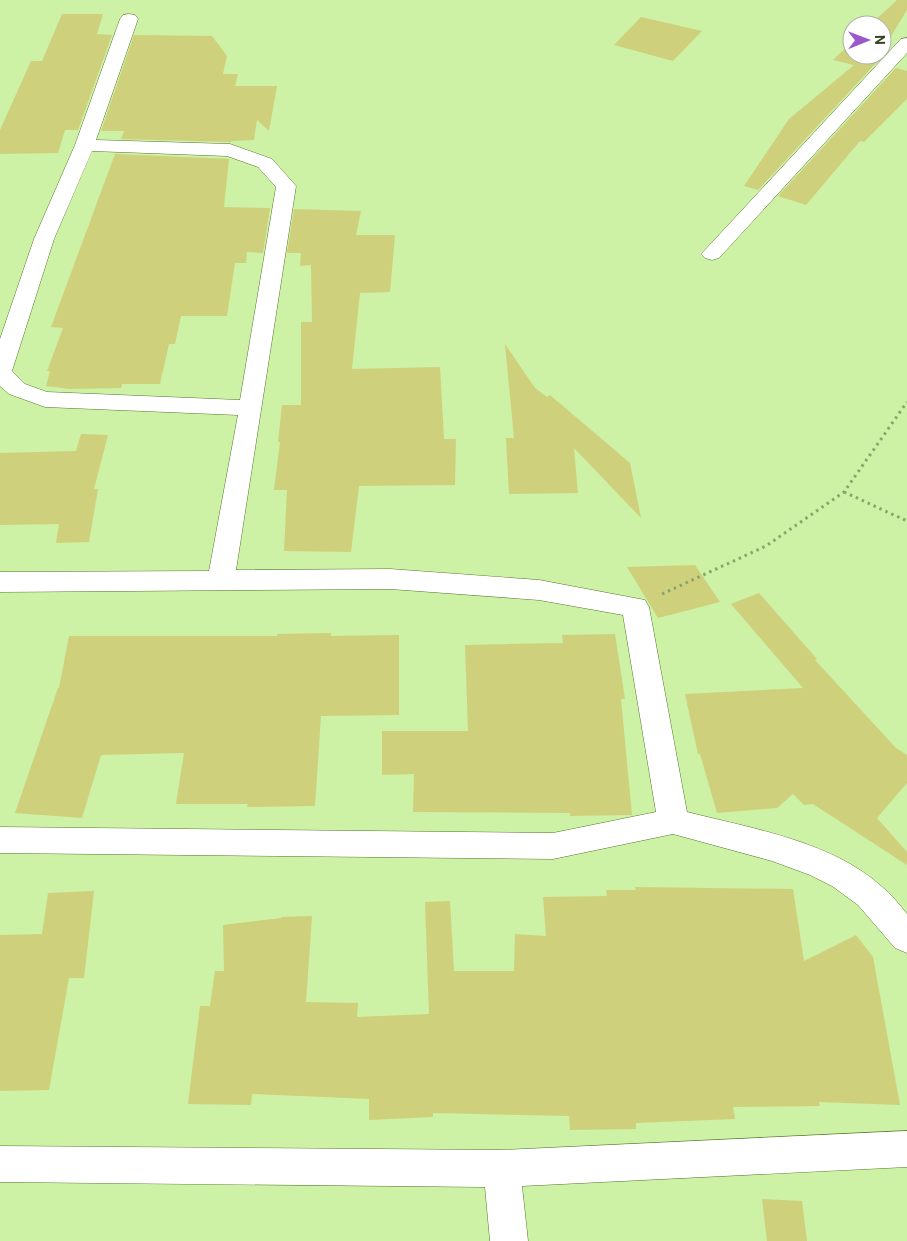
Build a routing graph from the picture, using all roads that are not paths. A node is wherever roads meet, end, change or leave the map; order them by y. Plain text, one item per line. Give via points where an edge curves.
1 (129, 19) dead end
2 (907, 43) edge
3 (86, 145) junction
4 (712, 254) dead end
5 (251, 408) junction
6 (221, 581) junction
7 (0, 582) edge
8 (673, 821) junction
9 (0, 840) edge
10 (907, 938) edge
11 (907, 1149) edge
12 (0, 1164) edge
13 (502, 1169) junction
14 (508, 1241) edge

1 - 3 street
2 - 4 street
3 - 5 street via 230,150 265,163 286,186
3 - 5 street via 44,239 0,373 17,389 45,399
5 - 6 street
6 - 7 street
6 - 8 street via 390,579 539,590 635,607
8 - 9 street via 553,846
8 - 10 street via 782,851 834,870 865,891
11 - 13 street
12 - 13 street
13 - 14 street

